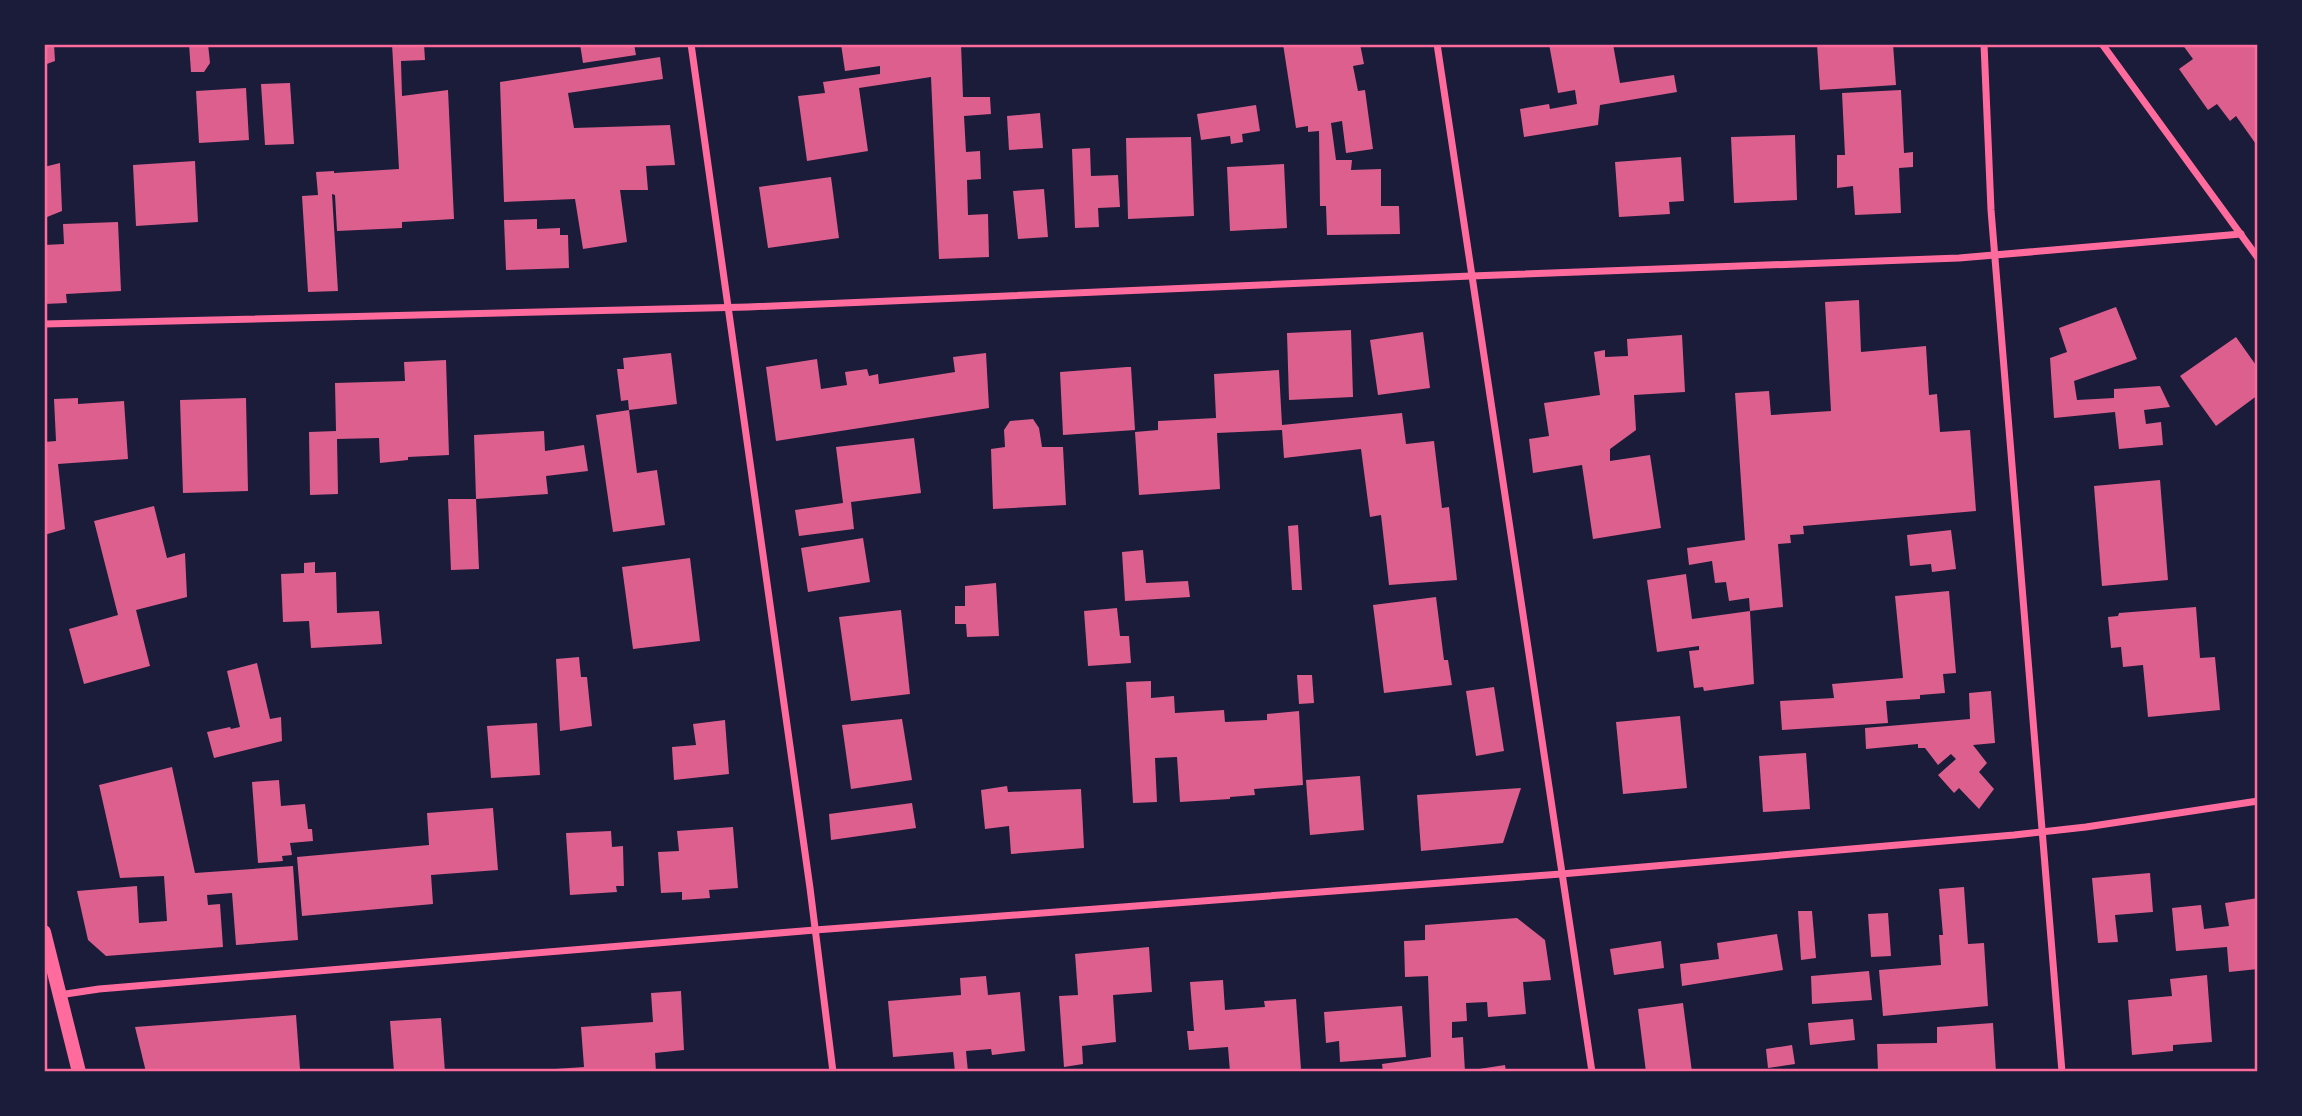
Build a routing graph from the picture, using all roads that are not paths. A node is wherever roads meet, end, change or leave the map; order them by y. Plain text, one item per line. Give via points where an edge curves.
1 (691, 44) edge
2 (1437, 44) edge
3 (1984, 44) edge
4 (2102, 44) edge
5 (2241, 234) junction
6 (1995, 256) junction
7 (2258, 258) edge
8 (1471, 276) junction
9 (728, 307) junction
10 (44, 324) edge
11 (2258, 800) edge
12 (2043, 832) junction
13 (1561, 874) junction
14 (815, 930) junction
15 (44, 932) edge
16 (59, 995) junction
17 (79, 1072) edge
18 (833, 1072) edge
19 (1592, 1072) edge
20 (2062, 1072) edge

1 - 9 street
2 - 8 street
3 - 6 street
4 - 5 street
5 - 6 street
5 - 7 street
6 - 8 street
6 - 12 street
8 - 9 street
8 - 13 street
9 - 10 street
9 - 14 street
11 - 12 street
12 - 13 street
12 - 20 street
13 - 14 street
13 - 19 street
14 - 16 street
14 - 18 street
15 - 16 main road
16 - 17 main road

